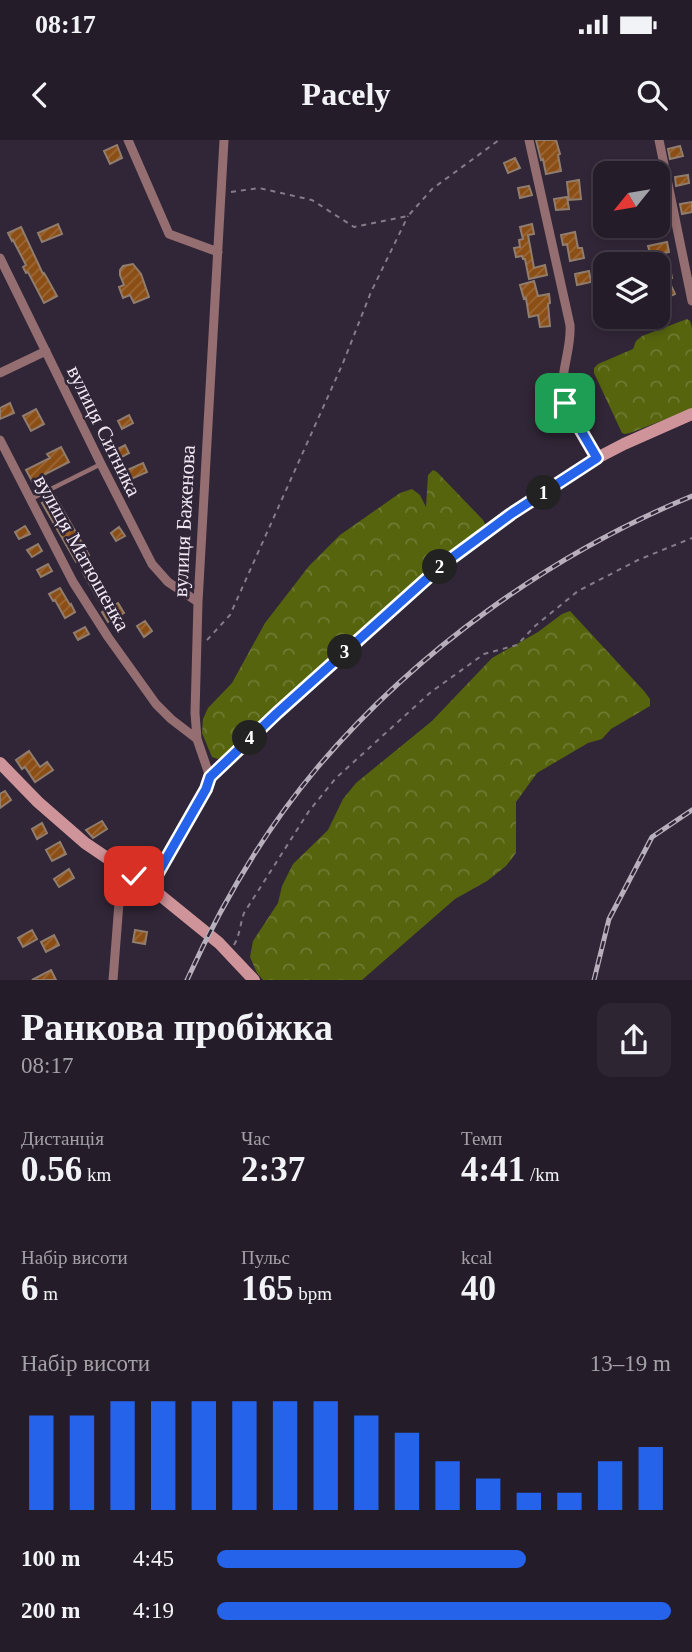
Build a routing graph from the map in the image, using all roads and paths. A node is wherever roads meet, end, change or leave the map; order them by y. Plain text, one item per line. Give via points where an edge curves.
1 (128, 140) edge
2 (225, 140) edge
3 (499, 140) edge
4 (529, 140) edge
5 (659, 140) edge
6 (222, 193) junction
7 (408, 216) junction
8 (218, 251) junction
9 (0, 258) edge
10 (692, 301) edge
11 (46, 351) junction
12 (0, 373) edge
13 (692, 414) edge
14 (0, 440) edge
15 (597, 458) junction
16 (100, 464) junction
17 (31, 499) junction
18 (692, 538) edge
19 (198, 602) junction
20 (197, 650) junction
21 (197, 739) junction
22 (0, 763) edge
23 (210, 777) junction
24 (134, 876) junction
25 (150, 887) junction
26 (229, 953) junction
27 (113, 980) edge
28 (254, 980) edge

1 - 8 street via 169,234
2 - 6 street, вулиця Баженова
3 - 7 path via 432,189
4 - 15 street via 570,325 562,394
5 - 10 street
6 - 7 path via 259,188 312,200 354,227
6 - 8 street, вулиця Баженова
7 - 20 path via 230,615
8 - 19 street, вулиця Баженова
9 - 11 street, вулиця Ситника
11 - 12 street
11 - 16 street, вулиця Ситника
13 - 15 street
14 - 17 street, вулиця Матюшенка
15 - 23 street via 442,565
16 - 17 lane
16 - 19 street, вулиця Ситника via 152,564 168,582
17 - 21 street, вулиця Матюшенка via 73,582 108,637 156,704
18 - 26 path via 578,591 517,645 484,654 431,692 336,778 309,811 244,913 239,937
19 - 20 street, вулиця Баженова
20 - 21 street, вулиця Баженова
21 - 23 street, вулиця Баженова
22 - 24 street via 85,843
23 - 25 street
24 - 25 street
24 - 27 street via 119,903
25 - 26 street
26 - 28 street

